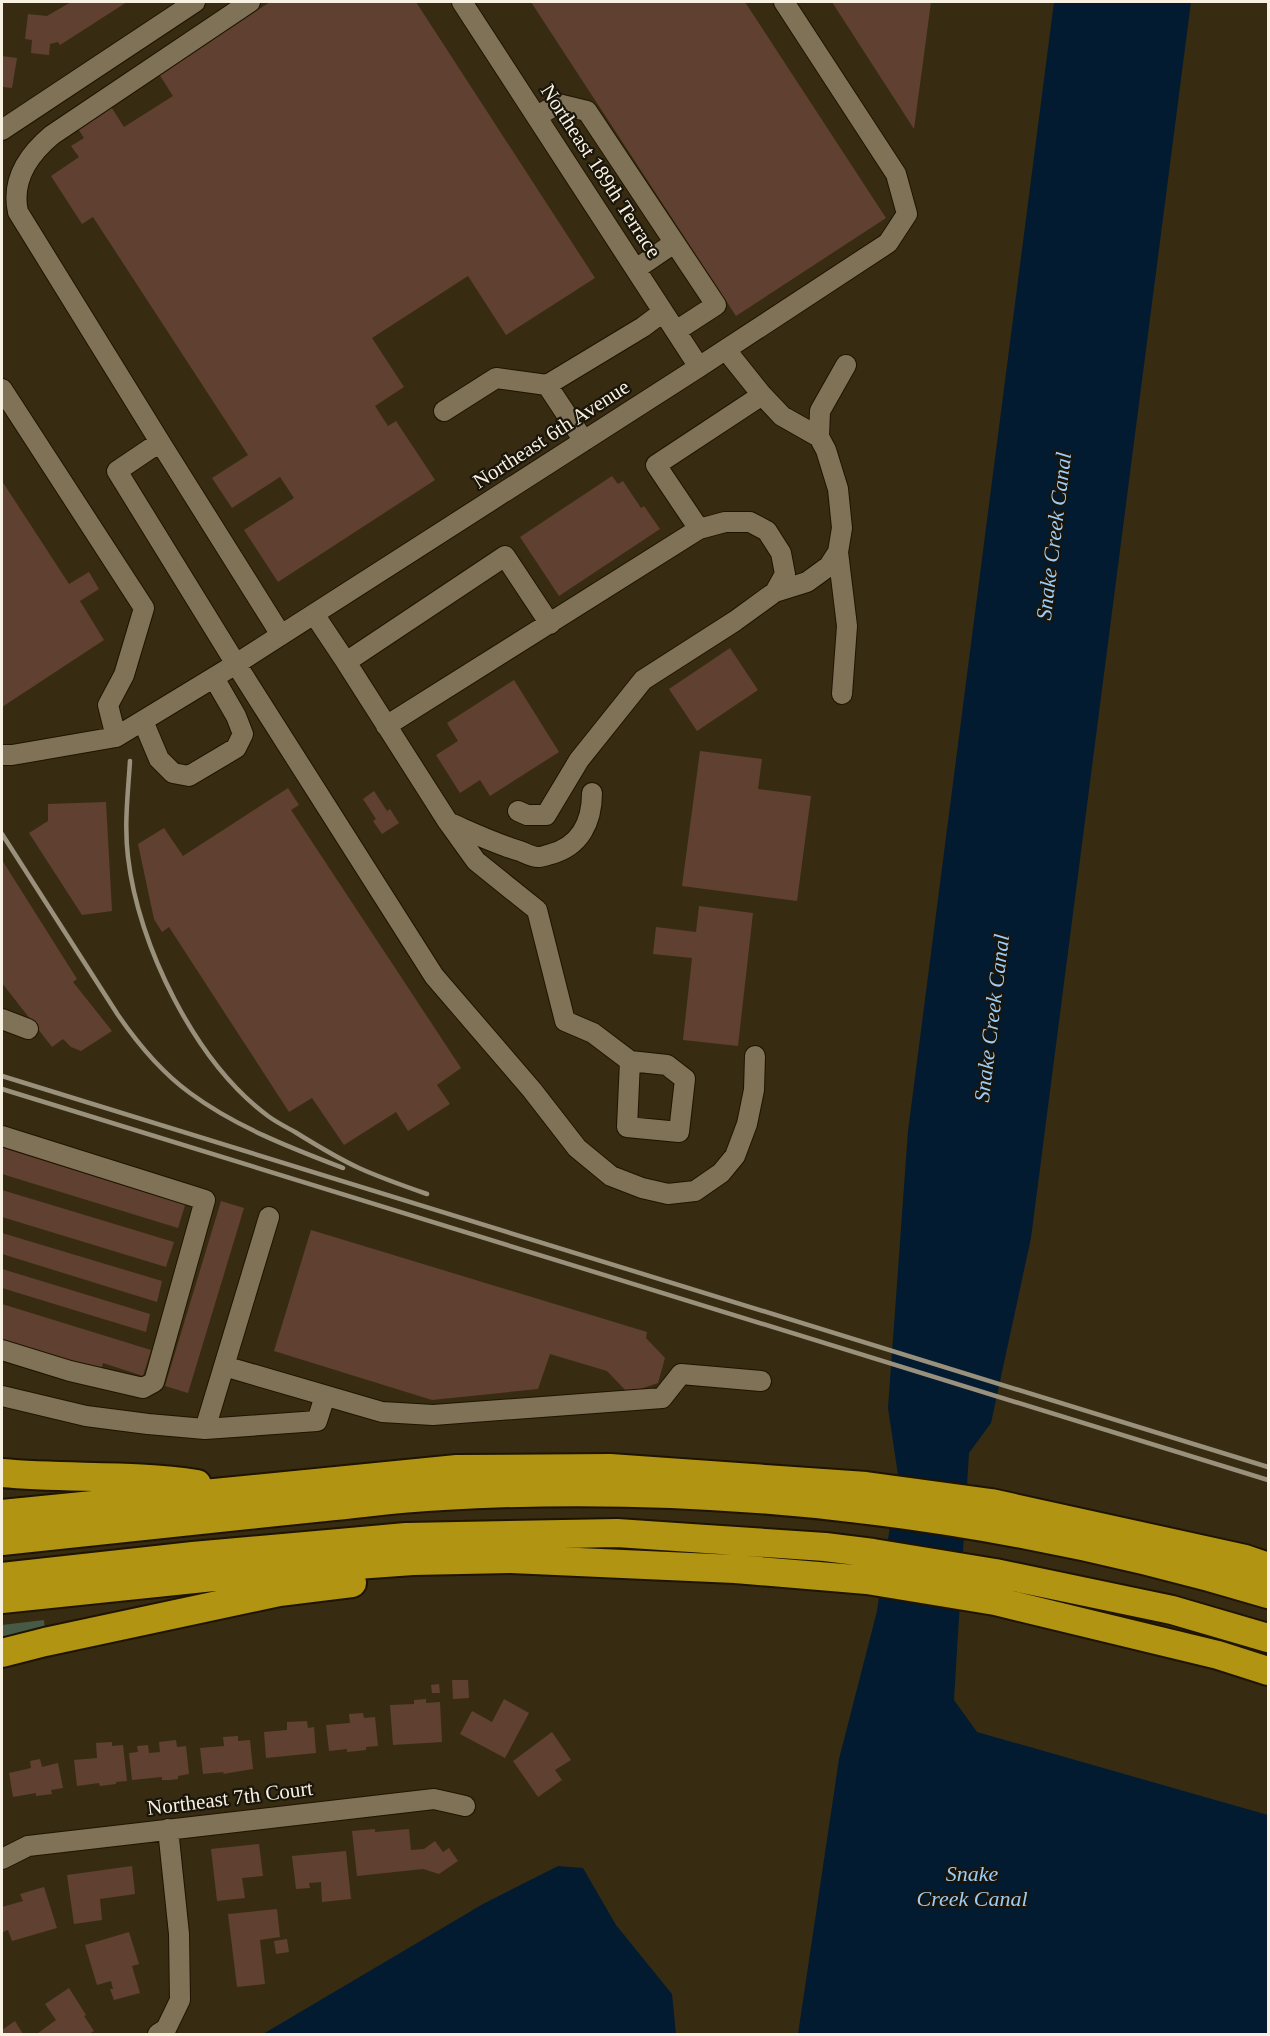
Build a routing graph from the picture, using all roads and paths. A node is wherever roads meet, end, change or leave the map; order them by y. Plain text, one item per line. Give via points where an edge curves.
1 (195, 2) edge
2 (250, 2) edge
3 (462, 2) edge
4 (784, 2) edge
5 (537, 116) junction
6 (2, 130) edge
7 (674, 243) junction
8 (636, 269) junction
9 (663, 312) junction
10 (676, 331) junction
11 (726, 350) junction
12 (846, 365) dead end
13 (699, 367) junction
14 (547, 385) junction
15 (2, 389) edge
16 (762, 395) junction
17 (444, 411) dead end
18 (819, 437) junction
19 (584, 441) junction
20 (160, 442) junction
21 (699, 529) junction
22 (838, 552) junction
23 (775, 592) junction
24 (314, 614) junction
25 (550, 624) junction
26 (281, 635) junction
27 (346, 662) junction
28 (236, 664) junction
29 (212, 679) junction
30 (842, 694) dead end
31 (143, 721) junction
32 (386, 726) junction
33 (116, 737) junction
34 (2, 755) edge
35 (592, 793) dead end
36 (518, 811) dead end
37 (448, 822) junction
38 (2, 1019) edge
39 (28, 1029) dead end
40 (755, 1056) dead end
41 (630, 1061) dead end
42 (2, 1136) edge
43 (269, 1217) dead end
44 (2, 1350) edge
45 (224, 1366) junction
46 (761, 1381) dead end
47 (2, 1396) edge
48 (326, 1396) junction
49 (205, 1429) junction
50 (2, 1473) edge
51 (244, 1491) junction
52 (867, 1498) junction
53 (2, 1514) edge
54 (992, 1515) junction
55 (2, 1541) edge
56 (511, 1559) junction
57 (1269, 1567) edge
58 (2, 1577) edge
59 (1269, 1594) edge
60 (2, 1599) edge
61 (1269, 1638) edge
62 (2, 1653) edge
63 (1269, 1671) edge
64 (465, 1806) dead end
65 (168, 1829) junction
66 (2, 1858) edge
67 (162, 2032) edge

1 - 6 street
2 - 20 street via 52,135 36,148 16,186 18,212
3 - 5 street, Northeast 189th Terrace
4 - 11 street, Northeast 6th Avenue via 896,174 907,214 888,243
5 - 7 street via 558,104 587,111
5 - 8 street, Northeast 189th Terrace
7 - 8 street
7 - 10 street via 716,305
8 - 9 street, Northeast 189th Terrace
9 - 10 street, Northeast 189th Terrace
9 - 14 street
10 - 13 street, Northeast 189th Terrace
11 - 13 street, Northeast 6th Avenue
11 - 16 street
12 - 18 street via 820,411
13 - 19 street, Northeast 6th Avenue
14 - 17 street via 496,378
14 - 19 street
15 - 33 street via 144,608 124,675 108,705
16 - 18 street via 782,416
16 - 21 street via 656,465
18 - 22 street via 838,489 842,528
19 - 24 street, Northeast 6th Avenue
20 - 26 street
20 - 28 street via 117,471
21 - 23 street via 725,522 750,522 767,531 781,553 784,574
21 - 25 street
22 - 23 street via 829,566 807,582
22 - 30 street via 847,626
23 - 36 street via 643,680 579,760 546,815
24 - 26 street, Northeast 6th Avenue
24 - 27 street
25 - 27 street via 505,556
25 - 32 street
26 - 28 street, Northeast 6th Avenue
27 - 32 street
28 - 29 street, Northeast 6th Avenue
28 - 40 street via 434,976 577,1148 611,1176 668,1194 695,1191 709,1183 735,1156 747,1124
29 - 31 street
29 - 31 street via 243,734 236,748 189,776 173,773 159,759
31 - 33 street
32 - 37 street
33 - 34 street
35 - 37 street via 589,820 582,833 558,852 538,857 496,844
37 - 41 street via 476,861 537,910 565,1021 593,1033
38 - 39 street
42 - 44 street via 205,1200 154,1382 143,1388
43 - 45 street
45 - 48 street
45 - 49 street
46 - 48 street via 681,1374 662,1398 434,1415 382,1412
47 - 49 street via 86,1416
48 - 49 street via 318,1421
50 - 51 highway via 167,1479
51 - 52 highway via 457,1469 610,1468
51 - 53 highway
52 - 54 highway
52 - 55 highway via 585,1493 442,1496
54 - 57 highway via 1245,1559
54 - 59 highway via 1070,1542
56 - 60 highway via 271,1571
56 - 62 highway via 279,1592
56 - 63 highway via 735,1569 867,1580 995,1601
58 - 61 highway via 406,1537 616,1533 873,1553 995,1573 1172,1610
64 - 65 street, Northeast 7th Court via 434,1799
65 - 66 street, Northeast 7th Court via 28,1846
65 - 67 street via 179,1934 180,2000

